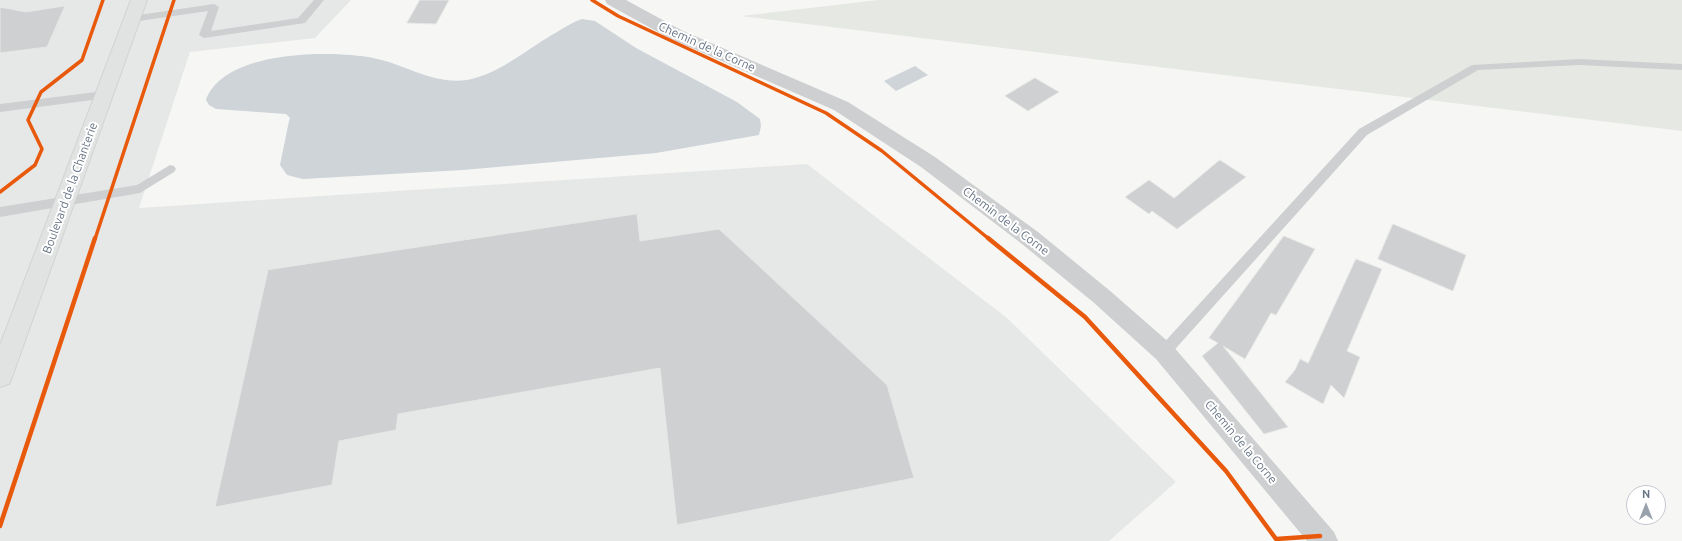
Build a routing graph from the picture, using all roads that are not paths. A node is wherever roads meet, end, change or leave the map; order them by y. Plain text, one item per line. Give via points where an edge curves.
1 (139, 0) edge
2 (319, 0) edge
3 (612, 0) edge
4 (215, 4) edge
5 (132, 19) junction
6 (1682, 67) edge
7 (104, 95) junction
8 (0, 108) edge
9 (170, 169) dead end
10 (65, 202) junction
11 (0, 212) edge
12 (1164, 352) junction
13 (0, 377) edge
14 (1322, 539) edge

1 - 5 street, Boulevard de la Chanterie
2 - 4 lane via 301,21 204,36
3 - 12 street, Chemin de la Corne via 675,34 841,106 928,162 1030,238
4 - 5 lane
5 - 7 street, Boulevard de la Chanterie
6 - 12 lane via 1579,62 1476,66 1363,132
7 - 8 lane
7 - 10 street, Boulevard de la Chanterie
9 - 10 lane via 140,189
10 - 11 lane
10 - 13 street, Boulevard de la Chanterie
12 - 14 street, Chemin de la Corne

